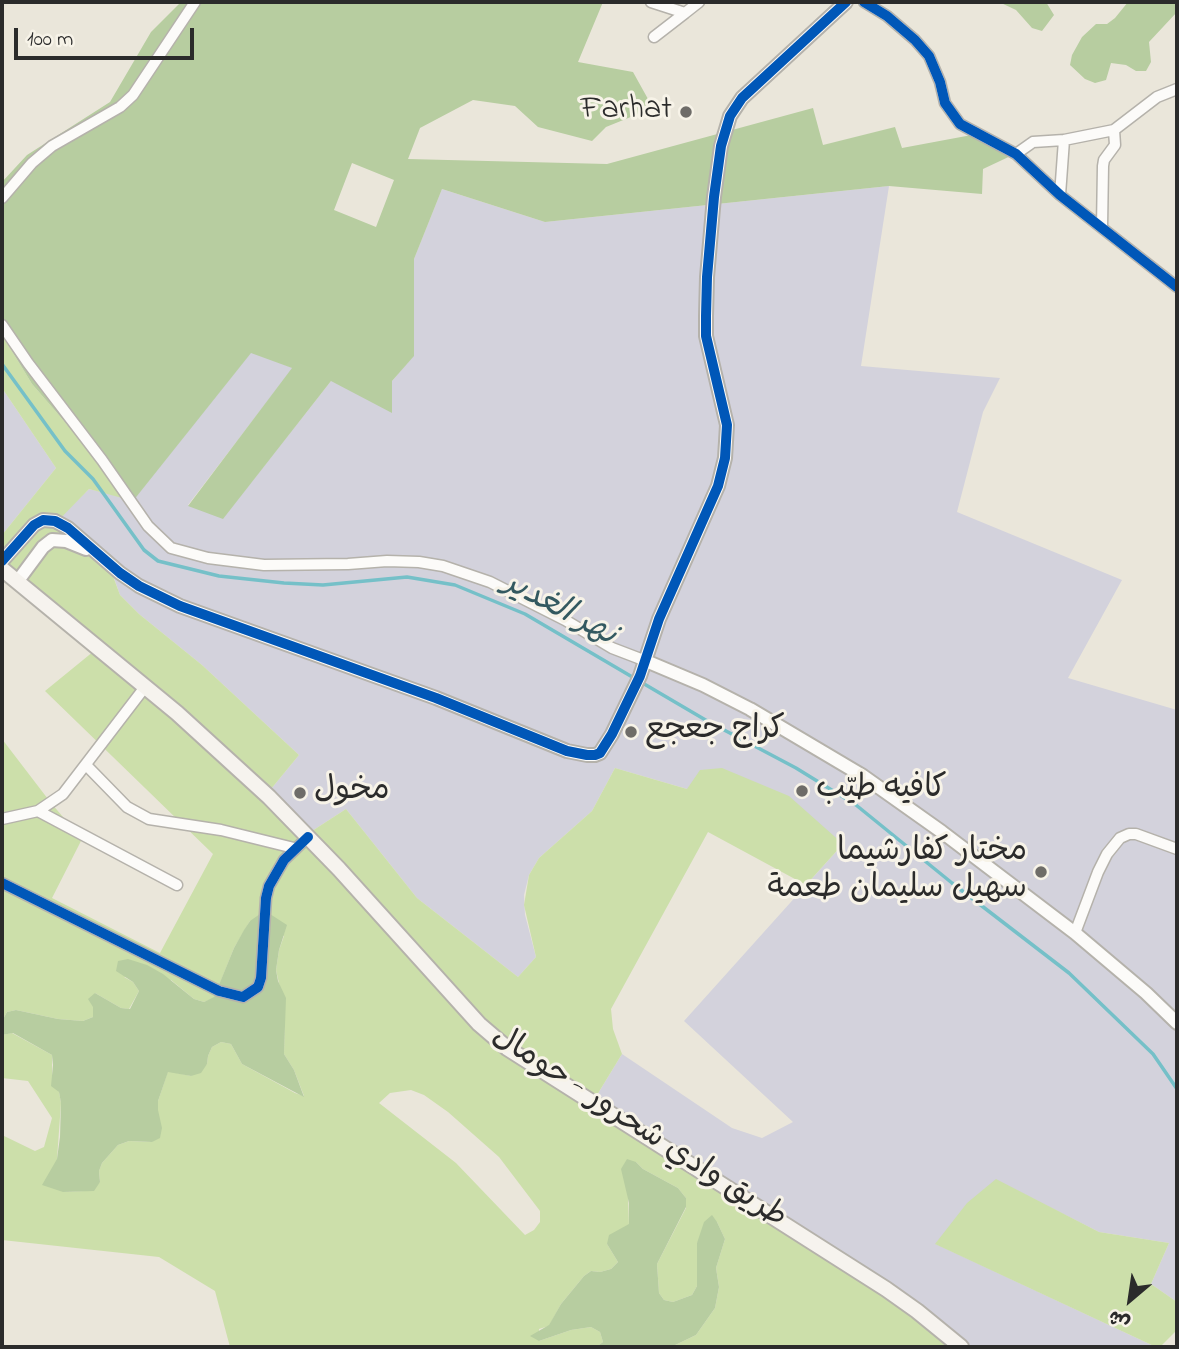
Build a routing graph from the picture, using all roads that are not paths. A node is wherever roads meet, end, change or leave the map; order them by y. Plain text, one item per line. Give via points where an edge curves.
1 (195, 2) edge
2 (651, 2) edge
3 (699, 2) edge
4 (846, 2) edge
5 (864, 2) edge
6 (685, 13) junction
7 (654, 37) dead end
8 (1177, 89) edge
9 (1114, 130) junction
10 (1064, 140) junction
11 (1016, 154) junction
12 (1060, 195) junction
13 (2, 198) edge
14 (1102, 227) junction
15 (1177, 287) edge
16 (2, 325) edge
17 (98, 555) junction
18 (2, 561) edge
19 (2, 569) edge
20 (17, 582) junction
21 (646, 661) junction
22 (145, 687) junction
23 (86, 765) junction
24 (38, 811) junction
25 (2, 819) edge
26 (308, 837) junction
27 (295, 848) junction
28 (1177, 849) edge
29 (2, 883) edge
30 (177, 885) dead end
31 (1074, 933) junction
32 (1177, 1023) edge
33 (961, 1347) edge

1 - 13 street via 133,95 52,146
2 - 6 street
3 - 6 street
4 - 21 street via 742,98 730,116 714,197 706,316 706,336 727,425 725,458 718,486 669,594
5 - 11 street via 887,16 929,57 945,103 960,124
6 - 7 street
8 - 9 street via 1157,97
9 - 10 street
9 - 14 street via 1115,145 1103,166
10 - 11 street via 1033,142
10 - 12 street
11 - 12 street
12 - 14 street
14 - 15 street
16 - 21 street via 148,526 171,548 264,565 387,561 443,566 490,582 612,648
17 - 18 street via 68,528 43,520
17 - 20 street via 72,542 52,540
17 - 21 street via 139,586 180,606 578,754 595,755 605,748
19 - 20 main road, طريق وادي شحرور - حومال
20 - 22 main road, طريق وادي شحرور - حومال
21 - 31 street via 750,709 863,776
22 - 23 street
22 - 26 main road, طريق وادي شحرور - حومال via 223,754
23 - 24 street via 63,794
23 - 27 street via 127,807 149,818
24 - 25 street
24 - 30 street
26 - 27 street
26 - 33 main road, طريق وادي شحرور - حومال via 479,1024 507,1048 886,1289
27 - 29 street via 269,886 261,978 258,987 243,997 219,991
28 - 31 street via 1136,834 1120,838 1098,872
31 - 32 street

